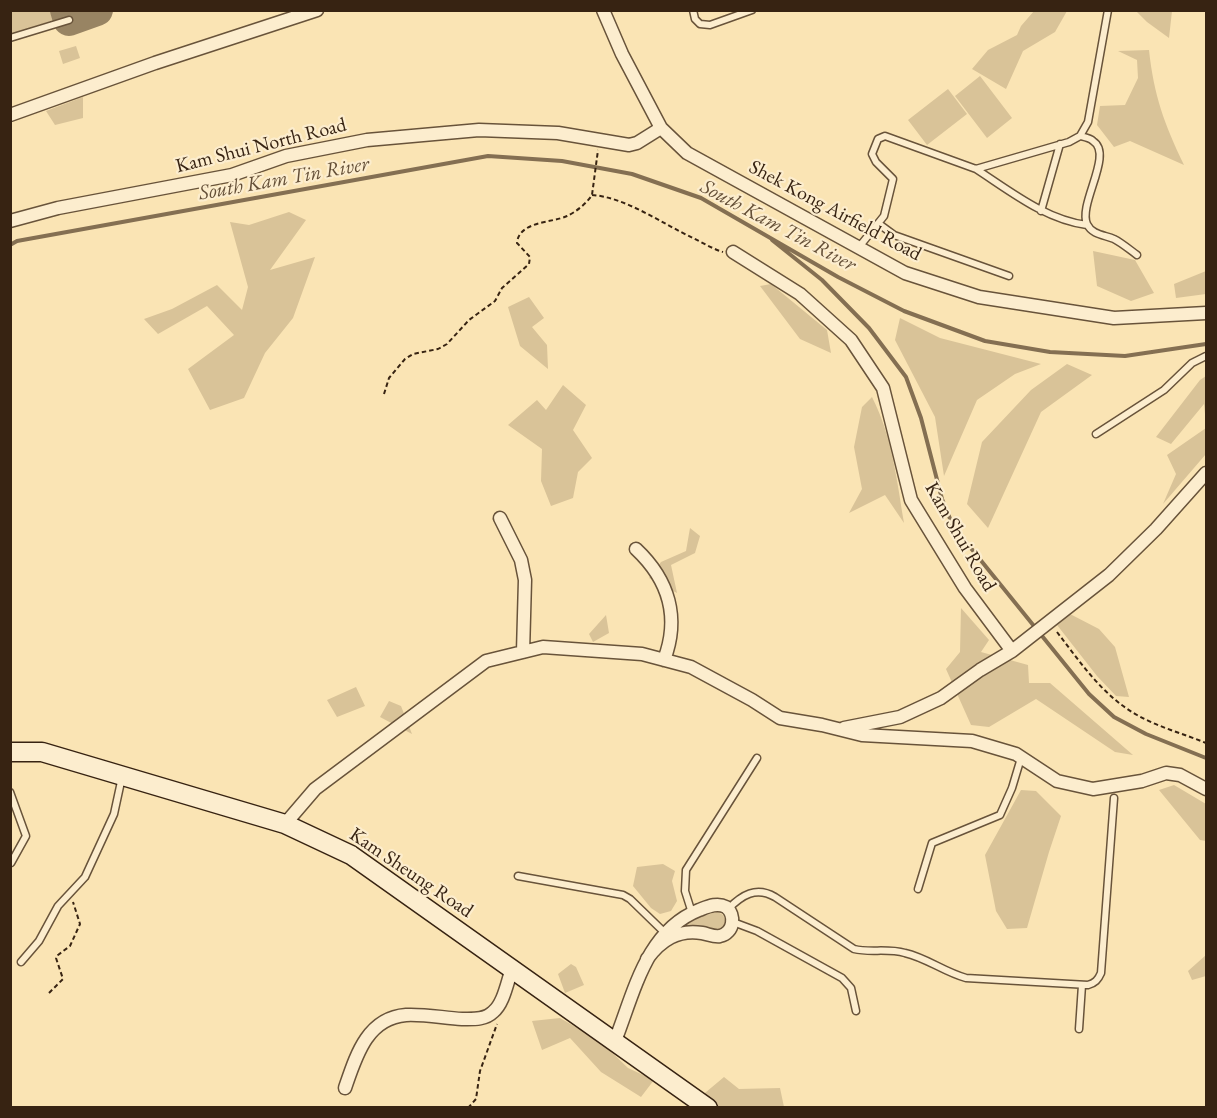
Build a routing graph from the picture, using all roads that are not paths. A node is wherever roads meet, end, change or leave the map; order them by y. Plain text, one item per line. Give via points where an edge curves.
1 (316, 10) edge
2 (603, 10) edge
3 (693, 10) edge
4 (752, 10) edge
5 (1108, 10) edge
6 (69, 20) dead end
7 (10, 39) edge
8 (10, 115) edge
9 (661, 128) junction
10 (1080, 136) junction
11 (1060, 144) junction
12 (976, 169) junction
13 (1041, 211) junction
14 (10, 221) edge
15 (879, 224) junction
16 (1087, 225) junction
17 (859, 247) junction
18 (733, 252) road end
19 (1137, 255) dead end
20 (1009, 276) dead end
21 (1206, 313) edge
22 (1206, 356) edge
23 (1096, 434) dead end
24 (1206, 473) edge
25 (500, 518) dead end
26 (636, 549) dead end
27 (1012, 651) junction
28 (523, 652) junction
29 (664, 660) junction
30 (840, 729) junction
31 (12, 752) edge
32 (1021, 757) junction
33 (757, 758) dead end
34 (122, 777) junction
35 (1206, 789) edge
36 (10, 792) edge
37 (1114, 798) dead end
38 (285, 824) junction
39 (11, 862) edge
40 (518, 876) dead end
41 (918, 889) dead end
42 (728, 909) junction
43 (692, 913) junction
44 (733, 922) junction
45 (665, 933) junction
46 (647, 959) junction
47 (21, 963) dead end
48 (512, 969) junction
49 (1082, 985) junction
50 (856, 1011) dead end
51 (1079, 1029) dead end
52 (615, 1041) junction
53 (345, 1088) dead end
54 (708, 1107) edge

1 - 8 street
2 - 9 street, Shek Kong Airfield Road
3 - 4 lane via 700,24 710,25
5 - 10 lane via 1088,122
6 - 7 lane
9 - 14 street, Kam Shui North Road via 634,145 558,133 479,130 367,140 286,156 232,175
9 - 17 street, Shek Kong Airfield Road via 687,153
10 - 11 lane
10 - 16 lane via 1094,141 1100,159 1085,213
11 - 12 lane
11 - 13 lane
12 - 13 lane
12 - 15 lane via 885,136 878,139 872,154 893,179
13 - 16 lane
15 - 17 lane
15 - 20 lane via 894,235
16 - 19 lane
17 - 21 street, Shek Kong Airfield Road via 905,273 979,297 1114,318
18 - 27 street, Kam Shui Road via 800,294 850,340 883,388 911,500 964,588
22 - 23 lane via 1192,363 1164,390
24 - 27 street via 1109,575
25 - 28 street via 521,560 525,580
26 - 29 street via 657,572 665,590 672,623
27 - 30 street via 941,698 900,717
28 - 29 street via 543,647 642,654
28 - 38 street via 486,661 315,789
29 - 30 street via 691,667 780,718
30 - 32 street via 862,735 972,741
31 - 34 main road, Kam Sheung Road via 42,752
32 - 35 street via 1057,781 1093,789 1166,773
32 - 41 lane via 1000,815 932,843
33 - 43 lane via 687,870 685,891
34 - 38 main road, Kam Sheung Road
34 - 47 lane via 114,814 85,877 58,906 39,941
36 - 39 lane via 26,836
37 - 49 lane via 1101,974 1096,982
38 - 48 main road, Kam Sheung Road via 351,855
40 - 45 lane via 623,895
42 - 43 street via 715,905
42 - 44 street
42 - 49 lane via 746,894 764,892 854,949 898,951 966,978
43 - 45 street
44 - 46 street via 726,934 719,936 690,933 668,938
44 - 50 lane via 842,978 851,988
45 - 46 street
46 - 52 street
48 - 52 main road, Kam Sheung Road
48 - 53 street via 495,1010 483,1018 408,1015 380,1023 358,1051
49 - 51 lane
52 - 54 main road, Kam Sheung Road

